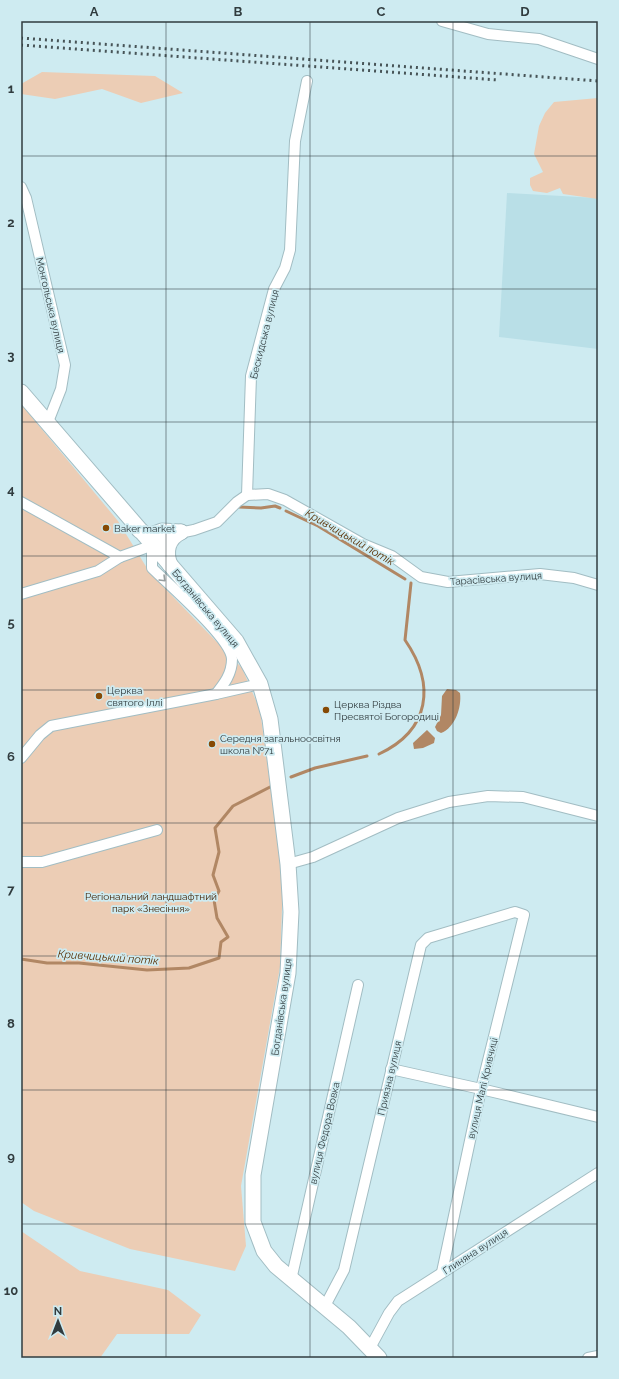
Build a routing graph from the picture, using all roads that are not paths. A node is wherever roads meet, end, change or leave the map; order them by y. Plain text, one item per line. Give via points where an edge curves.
1 (442, 21) edge
2 (598, 59) edge
3 (307, 81) dead end
4 (21, 187) edge
5 (21, 392) edge
6 (48, 422) junction
7 (247, 495) junction
8 (21, 502) edge
9 (139, 530) junction
10 (181, 532) junction
11 (152, 544) junction
12 (120, 557) junction
13 (170, 565) junction
14 (598, 585) edge
15 (21, 594) edge
16 (260, 684) junction
17 (216, 694) junction
18 (21, 758) edge
19 (598, 816) edge
20 (157, 830) dead end
21 (21, 862) edge
22 (288, 864) junction
23 (515, 912) joint
24 (358, 985) dead end
25 (391, 1069) junction
26 (481, 1089) junction
27 (598, 1118) edge
28 (598, 1173) edge
29 (442, 1272) junction
30 (291, 1280) junction
31 (325, 1306) junction
32 (375, 1353) edge
33 (598, 1356) edge
34 (588, 1358) edge

1 - 2 street via 488,34 539,40
3 - 7 street, Бескидська вулиця via 295,141 290,250 285,268 274,289 252,376
4 - 6 street, Монгольська вулиця via 26,198 66,365 62,389
5 - 6 main road, Богданівська вулиця
6 - 9 main road, Богданівська вулиця
7 - 10 street via 217,522
7 - 14 street, Тарасівська вулиця via 268,494 285,500 363,544 392,556 421,577 448,582 540,574 574,578
8 - 12 street
9 - 10 main road via 149,536 162,531
9 - 11 main road, Богданівська вулиця
10 - 11 street
10 - 13 main road via 174,536 168,548 167,557
11 - 12 street
11 - 13 main road, Богданівська вулиця
11 -> 17 street, Богданівська вулиця via 152,568 218,633 230,651 232,659 227,681
12 - 15 street via 98,571
13 - 16 main road, Богданівська вулиця via 236,641
16 - 17 street
16 - 22 main road, Богданівська вулиця via 270,719
17 - 18 street via 51,726
19 - 22 street via 523,797 488,796 448,802 398,818 313,857
20 - 21 street via 42,862
22 - 30 main road, Богданівська вулиця via 291,912 288,973 253,1175 251,1202 253,1222 264,1250
23 - 25 street, Приязна вулиця via 428,938 420,945
23 - 26 street, вулиця Малі Кривчиці via 524,915
24 - 30 street, вулиця Федора Вовка
25 - 26 street
25 - 31 street, Приязна вулиця via 344,1270
26 - 27 street
26 - 29 street, вулиця Малі Кривчиці
28 - 29 street, Глиняна вулиця
29 - 32 street, Глиняна вулиця via 398,1301 389,1313
30 - 31 main road, Богданівська вулиця
31 - 32 main road, Богданівська вулиця
33 - 34 street

